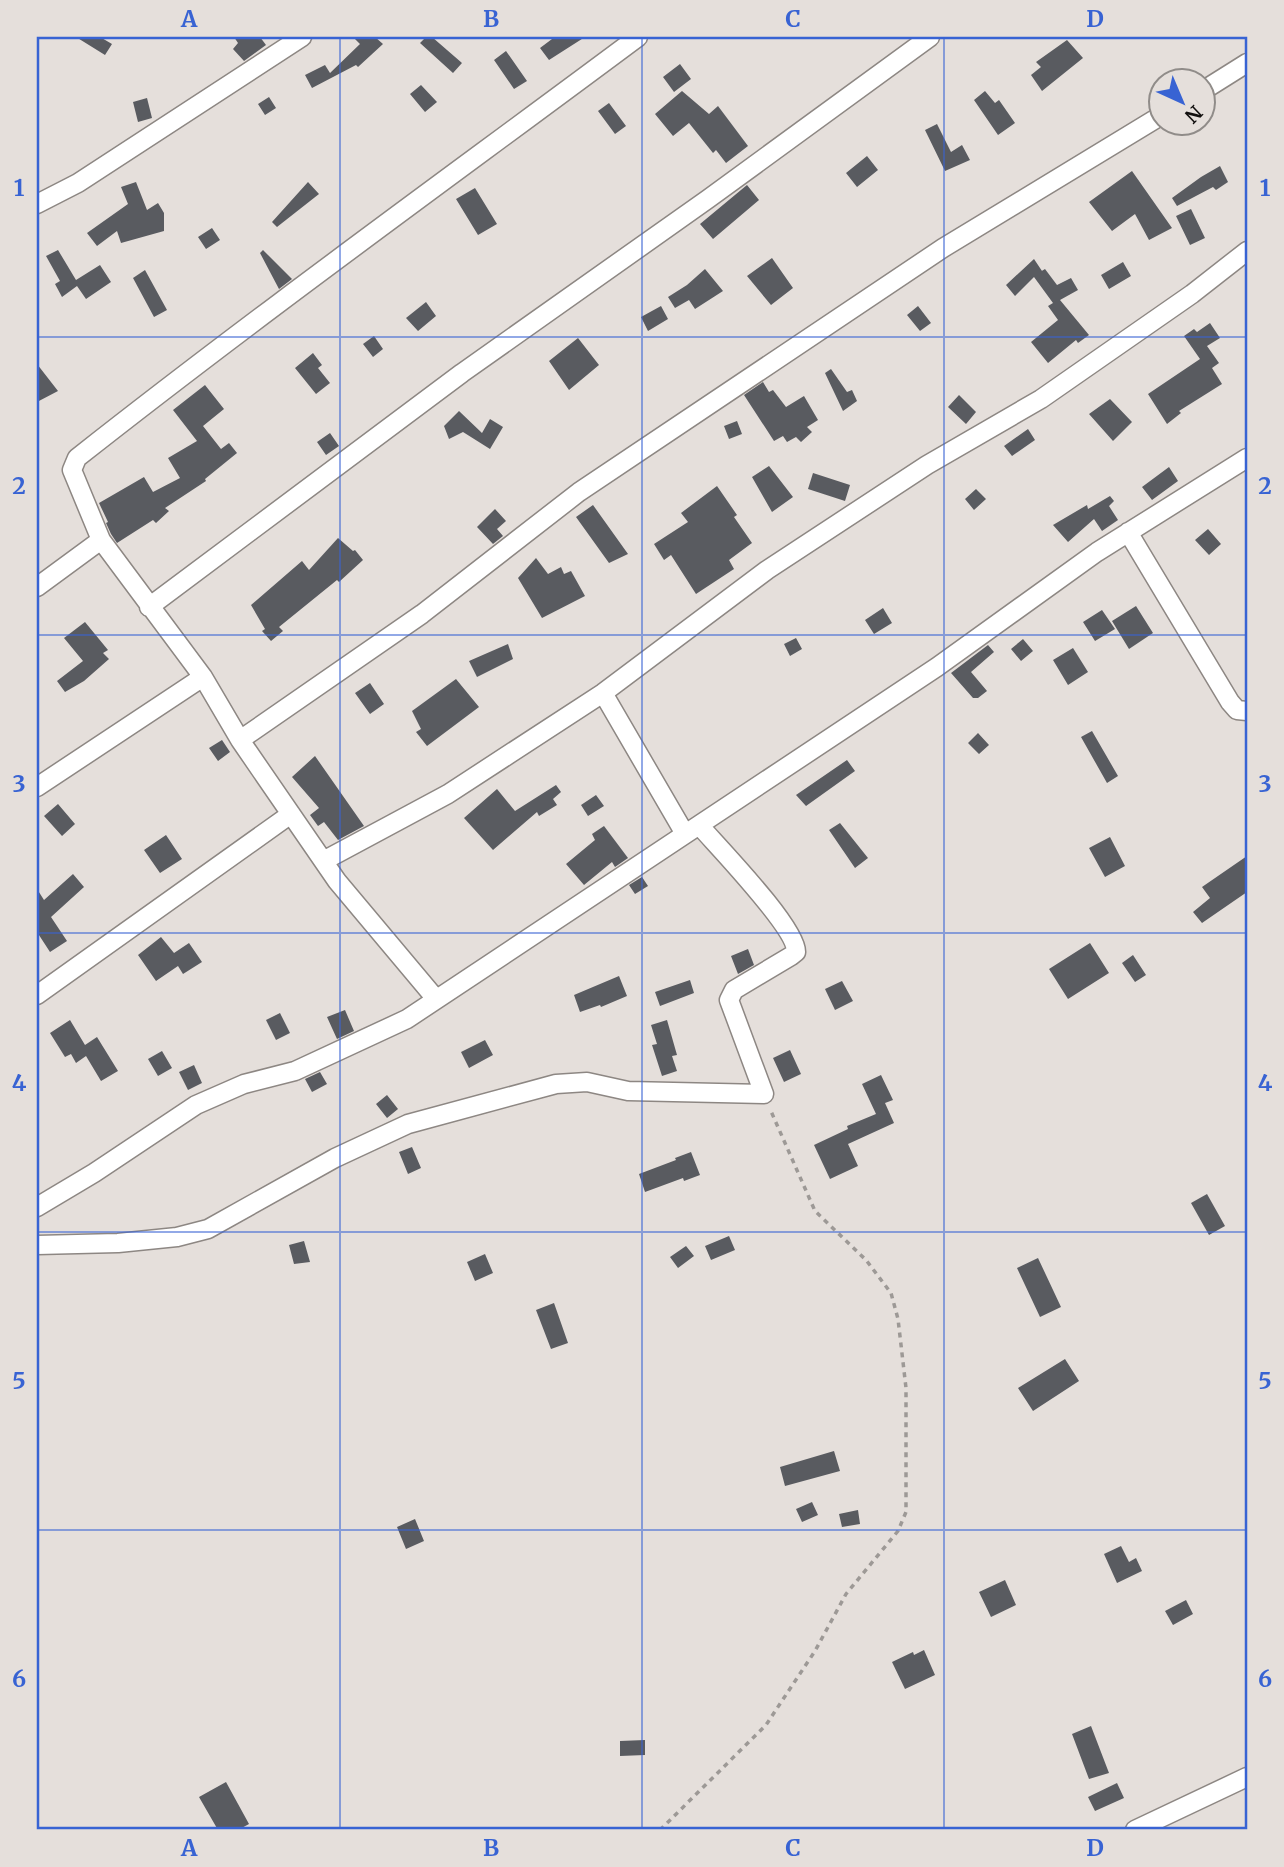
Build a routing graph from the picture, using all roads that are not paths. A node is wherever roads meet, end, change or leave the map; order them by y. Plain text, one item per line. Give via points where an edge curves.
1 (638, 37) edge
2 (930, 37) edge
3 (297, 38) edge
4 (1247, 63) edge
5 (1218, 81) edge
6 (1148, 123) edge
7 (37, 204) edge
8 (1247, 251) edge
9 (1247, 458) edge
10 (1128, 532) junction
11 (101, 540) junction
12 (37, 587) edge
13 (149, 607) junction
14 (203, 677) junction
15 (603, 693) junction
16 (1247, 711) edge
17 (240, 740) junction
18 (37, 787) edge
19 (291, 814) junction
20 (692, 830) junction
21 (325, 860) junction
22 (37, 995) edge
23 (436, 999) junction
24 (37, 1207) edge
25 (37, 1245) edge
26 (1247, 1777) edge
27 (1135, 1830) edge

1 - 11 street via 216,349 77,458 72,470
2 - 13 street via 462,373
3 - 7 street via 78,183
4 - 5 street
6 - 17 street via 943,248 591,484 422,614
8 - 15 street via 1041,399 927,465 767,570
9 - 10 street
10 - 16 street via 1230,702 1237,710
10 - 20 street via 937,667
11 - 12 street
11 - 13 street
13 - 14 street
14 - 17 street
14 - 18 street
15 - 20 street
15 - 21 street via 448,794
17 - 19 street
19 - 21 street
19 - 22 street
20 - 23 street
20 - 25 street via 784,923 796,943 796,952 734,990 729,1000 764,1094 628,1091 587,1082 555,1084 408,1124 335,1158 208,1229 118,1243
21 - 23 street via 337,881
23 - 24 street via 407,1019 295,1071 244,1084 196,1105
26 - 27 street

